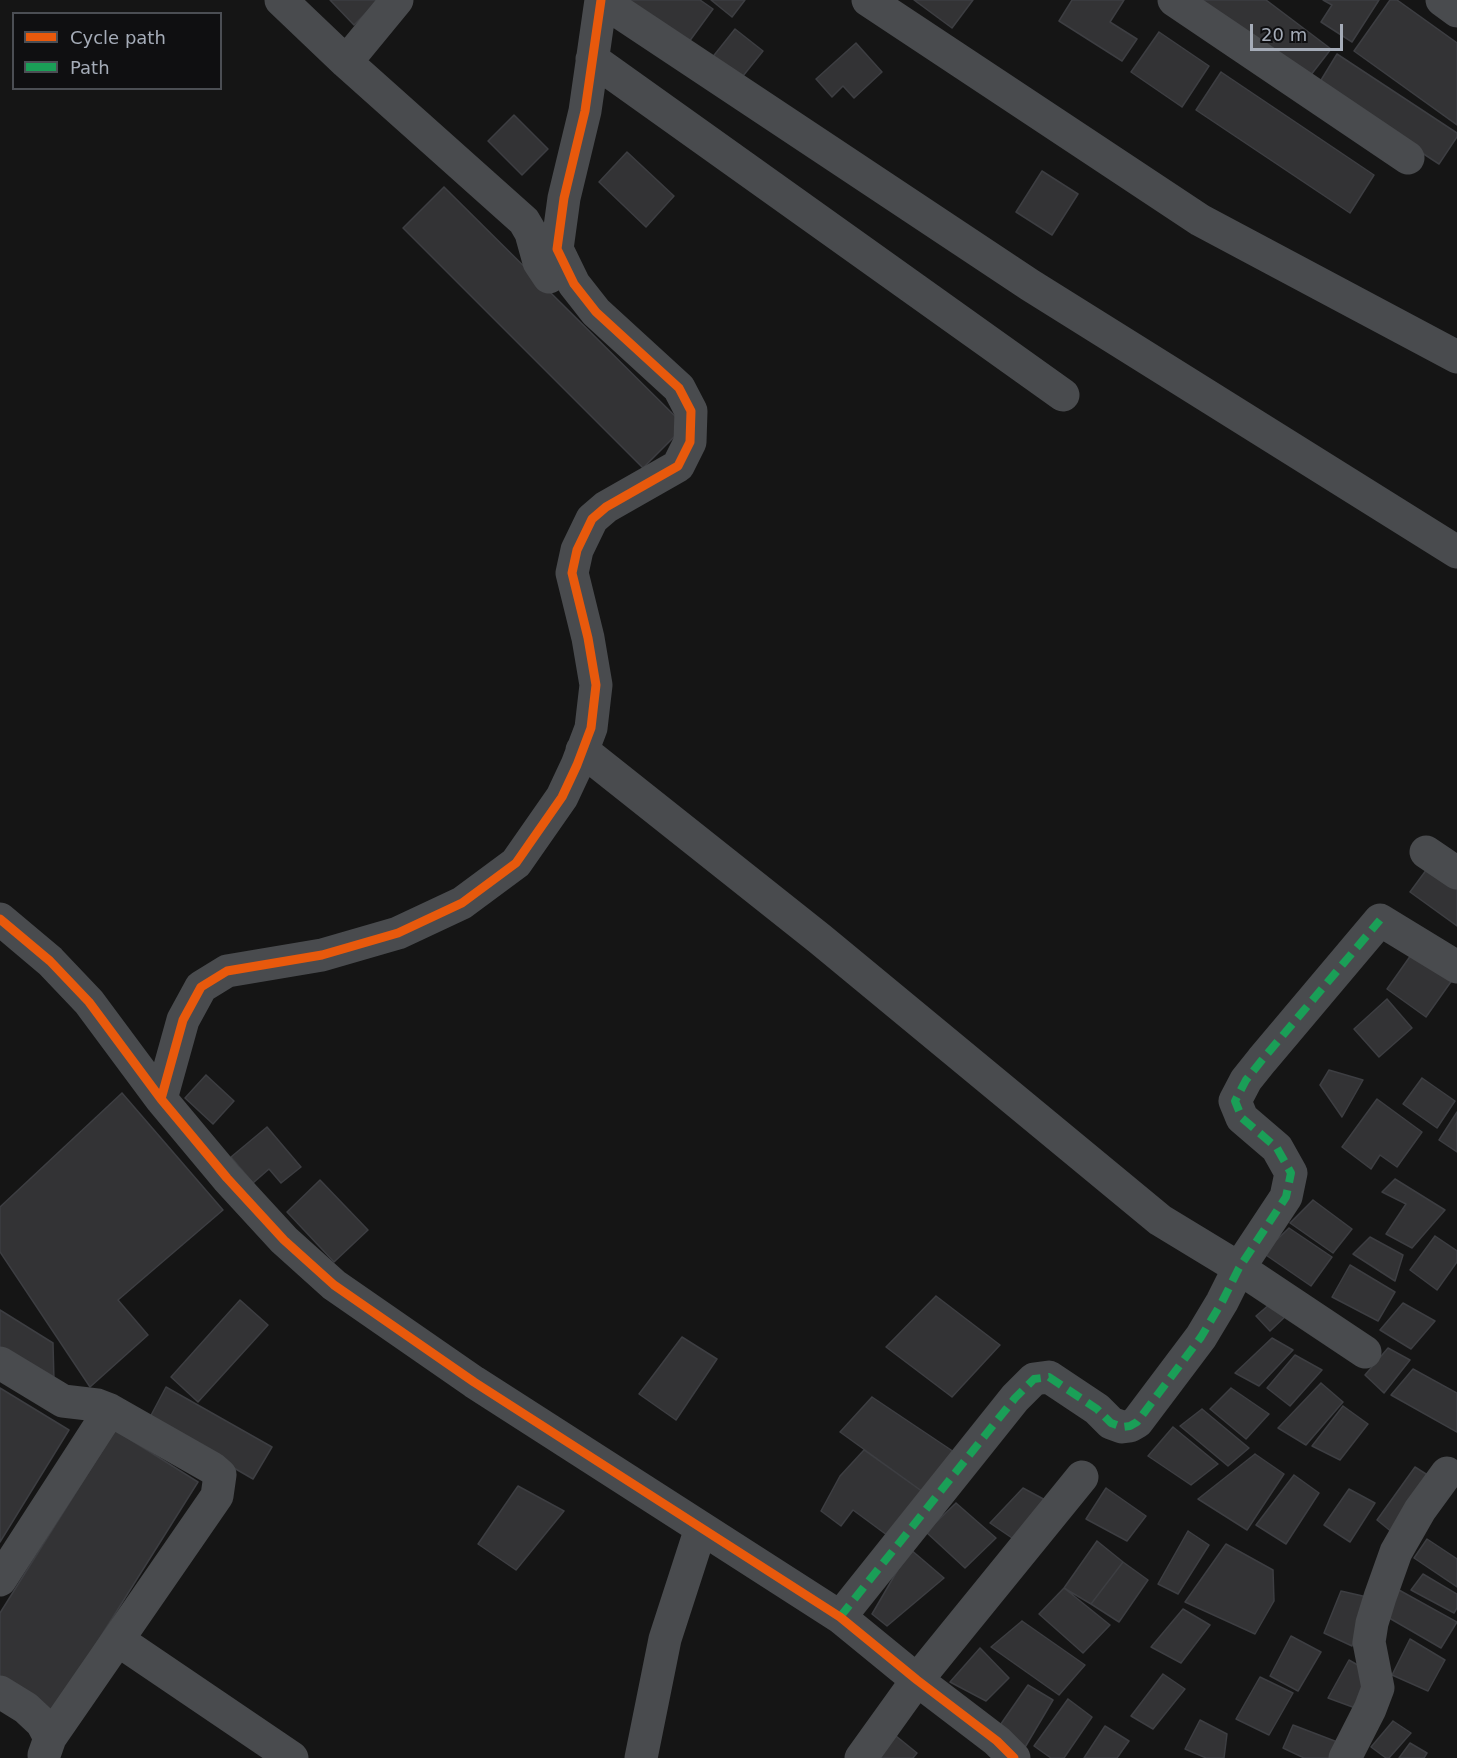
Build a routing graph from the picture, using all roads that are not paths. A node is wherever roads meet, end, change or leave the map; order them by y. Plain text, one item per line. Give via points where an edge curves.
1 (281, 0) edge
2 (397, 0) edge
3 (601, 0) edge
4 (868, 0) edge
5 (1174, 0) edge
6 (1442, 0) edge
7 (1457, 11) edge
8 (592, 59) junction
9 (346, 62) junction
10 (1408, 158) dead end
11 (549, 277) dead end
12 (1457, 357) edge
13 (1064, 395) dead end
14 (1457, 552) edge
15 (582, 750) junction
16 (1426, 852) dead end
17 (1457, 873) edge
18 (0, 919) edge
19 (1457, 967) edge
20 (161, 1099) junction
21 (1239, 1268) junction
22 (1365, 1352) dead end
23 (0, 1364) edge
24 (110, 1410) junction
25 (1447, 1473) dead end
26 (1082, 1477) dead end
27 (701, 1528) junction
28 (0, 1580) edge
29 (840, 1617) junction
30 (118, 1640) junction
31 (917, 1680) junction
32 (0, 1692) edge
33 (46, 1748) edge
34 (292, 1758) edge
35 (641, 1758) edge
36 (861, 1758) edge
37 (1014, 1758) edge
38 (1345, 1758) edge

1 - 9 street
2 - 9 street
3 - 8 street
3 - 14 street via 1029,285
4 - 12 street via 1200,220
5 - 10 street
6 - 7 street
8 - 13 street
8 - 15 street via 557,249 574,284 596,312 679,388 691,411 690,442 678,466 606,507 592,519 577,550 572,573 597,685 591,728
9 - 11 street via 524,221 539,262
15 - 20 street via 562,797 516,863 462,903 398,933 322,956 227,971 201,987 183,1020
15 - 21 street via 820,939 1160,1220
16 - 17 street
18 - 20 street via 50,961 89,1002
19 - 21 street via 1380,920 1246,1080 1235,1101 1242,1118 1277,1149 1291,1173 1286,1197
20 - 27 street via 277,1232 334,1285 474,1382
21 - 22 street
21 - 29 street via 1201,1337 1130,1426 1111,1423 1049,1377 1034,1379
23 - 24 street via 63,1401
24 - 28 street
24 - 30 street via 220,1475 217,1496
25 - 38 street via 1396,1552 1369,1642 1378,1688
26 - 31 street
27 - 29 street
27 - 35 street via 665,1639
29 - 31 street
30 - 33 street
30 - 34 street
31 - 36 street
31 - 37 street
32 - 33 street via 42,1723

